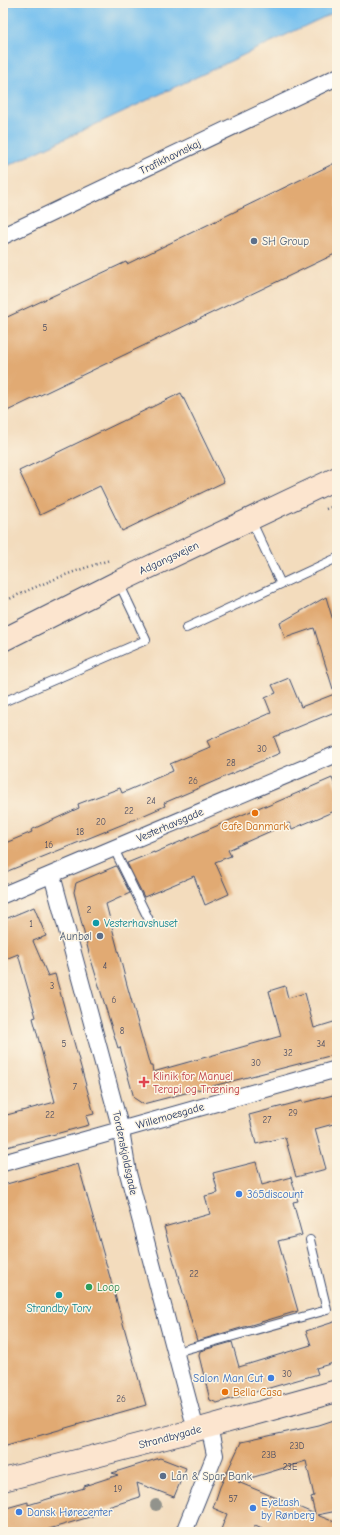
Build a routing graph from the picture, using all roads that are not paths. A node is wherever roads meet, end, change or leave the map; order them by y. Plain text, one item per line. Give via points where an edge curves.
1 (337, 77) edge
2 (3, 236) edge
3 (337, 478) edge
4 (251, 520) junction
5 (337, 558) edge
6 (118, 582) junction
7 (281, 584) junction
8 (186, 628) dead end
9 (3, 640) edge
10 (3, 702) edge
11 (337, 754) edge
12 (114, 849) junction
13 (52, 876) junction
14 (3, 895) edge
15 (149, 920) dead end
16 (337, 1069) edge
17 (121, 1130) junction
18 (3, 1163) edge
19 (310, 1240) dead end
20 (176, 1352) junction
21 (337, 1391) edge
22 (203, 1428) junction
23 (3, 1480) edge
24 (184, 1532) edge

1 - 2 street, Trafikhavnskaj
3 - 4 street, Adgangsvejen
4 - 6 street, Adgangsvejen
4 - 7 lane
5 - 7 lane
6 - 9 street, Adgangsvejen
6 - 10 lane via 146,640
7 - 8 lane
11 - 12 street, Vesterhavsgade
12 - 13 street, Vesterhavsgade
12 - 15 lane
13 - 14 street, Vesterhavsgade
13 - 17 street, Tordenskjoldsgade
16 - 17 street, Willemoesgade
17 - 18 street, Willemoesgade
17 - 20 street, Tordenskjoldsgade via 128,1173
19 - 20 lane via 327,1310
20 - 22 street, Tordenskjoldsgade
21 - 22 street, Strandbygade
22 - 23 street, Strandbygade
22 - 24 street, Tordenskjoldsgade via 215,1455

